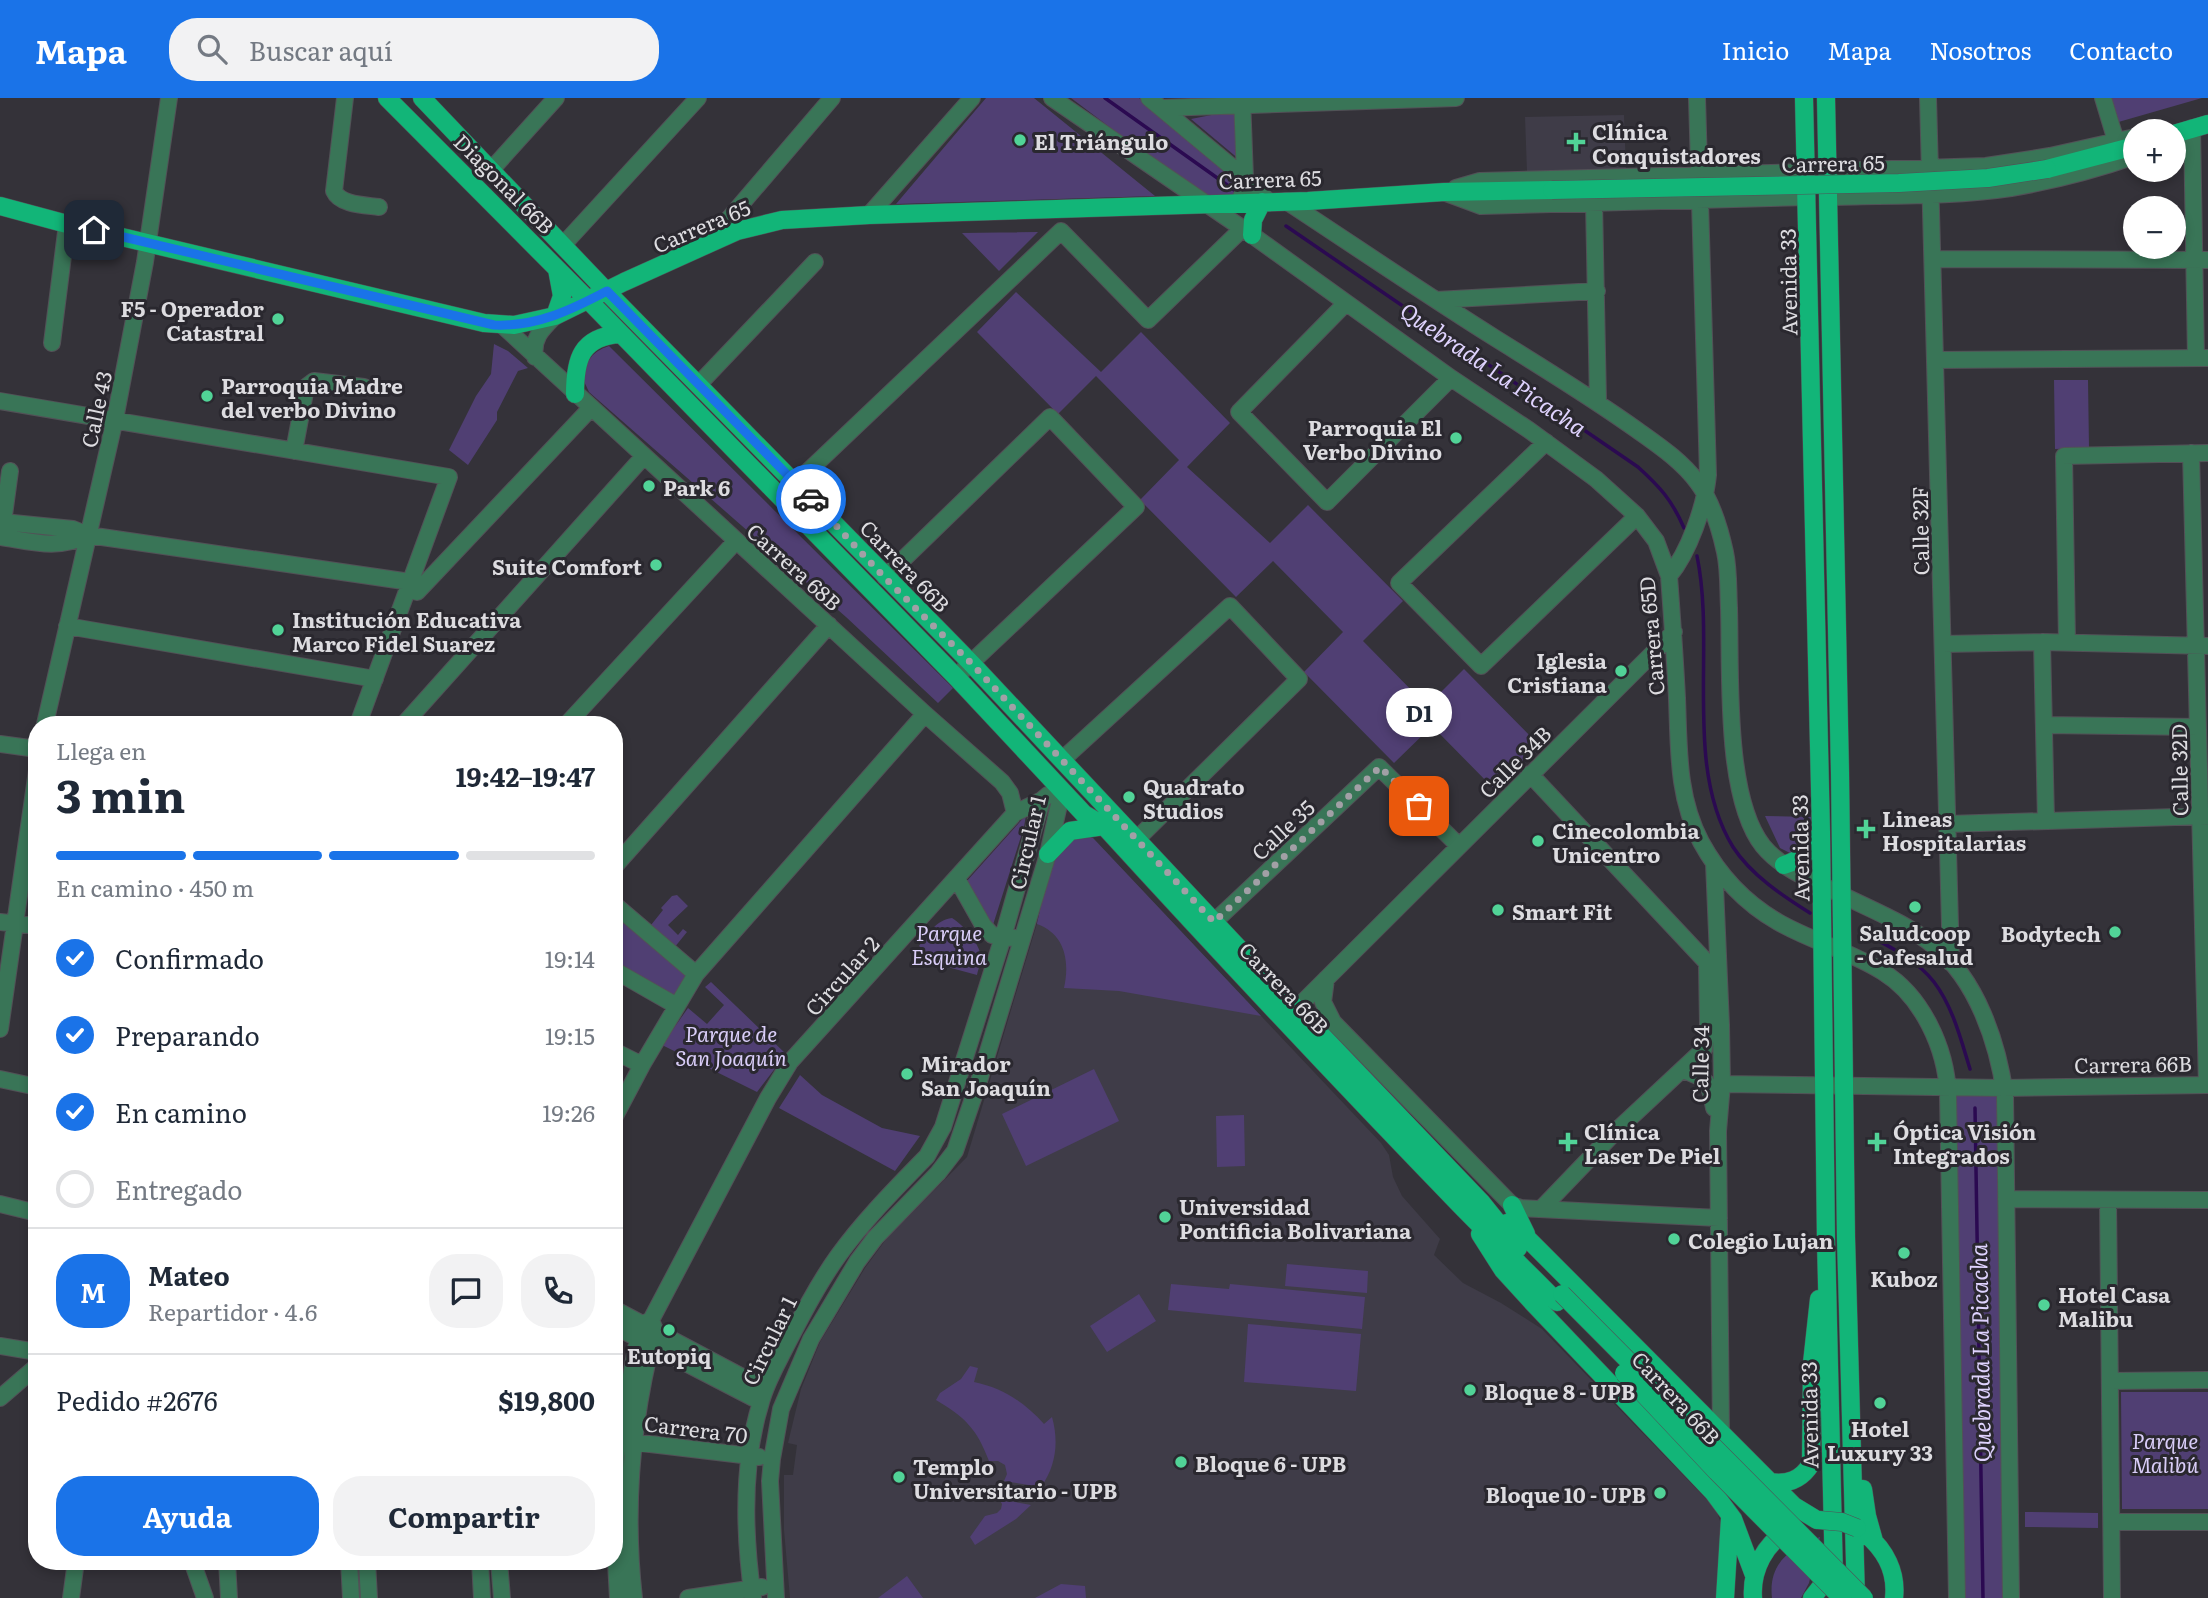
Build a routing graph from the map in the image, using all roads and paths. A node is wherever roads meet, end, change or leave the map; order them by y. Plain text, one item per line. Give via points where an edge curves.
1 (169, 98) edge
2 (345, 98) edge
3 (387, 98) edge
4 (556, 98) edge
5 (698, 98) edge
6 (832, 98) edge
7 (972, 98) edge
8 (1052, 98) edge
9 (1456, 98) edge
10 (1697, 98) edge
11 (1804, 98) edge
12 (1826, 98) edge
13 (1928, 98) edge
14 (2103, 98) edge
15 (423, 99) edge
16 (1360, 100) edge
17 (1242, 102) edge
18 (1155, 103) edge
19 (2123, 140) edge
20 (2116, 141) junction
21 (2186, 146) edge
22 (2123, 149) edge
23 (2123, 160) edge
24 (1931, 168) junction
25 (491, 170) junction
26 (1828, 171) junction
27 (1806, 172) junction
28 (1699, 175) junction
29 (1245, 178) junction
30 (1444, 192) junction
31 (1931, 194) junction
32 (1807, 197) junction
33 (1829, 197) junction
34 (1700, 200) junction
35 (1286, 201) junction
36 (1265, 202) junction
37 (1594, 202) junction
38 (1204, 203) junction
39 (1238, 203) junction
40 (0, 206) edge
41 (379, 207) dead end
42 (869, 215) junction
43 (67, 224) junction
44 (1247, 232) junction
45 (148, 242) junction
46 (564, 244) junction
47 (706, 245) junction
48 (1934, 260) junction
49 (2201, 260) edge
50 (815, 262) dead end
51 (556, 267) junction
52 (607, 291) junction
53 (1597, 291) junction
54 (589, 300) junction
55 (1436, 300) junction
56 (1346, 303) junction
57 (555, 316) junction
58 (502, 325) junction
59 (621, 334) junction
60 (52, 343) dead end
61 (535, 357) junction
62 (2202, 358) edge
63 (1936, 360) junction
64 (1451, 378) junction
65 (699, 384) junction
66 (364, 387) dead end
67 (575, 394) junction
68 (0, 401) edge
69 (1598, 402) junction
70 (591, 408) junction
71 (116, 419) junction
72 (1546, 442) junction
73 (294, 450) junction
74 (2200, 453) edge
75 (644, 456) junction
76 (1708, 457) junction
77 (10, 471) dead end
78 (1690, 474) junction
79 (796, 483) junction
80 (781, 497) junction
81 (1705, 497) junction
82 (1637, 516) junction
83 (1695, 525) junction
84 (1720, 534) junction
85 (2, 535) edge
86 (88, 535) junction
87 (736, 541) junction
88 (1669, 576) junction
89 (885, 578) junction
90 (417, 583) junction
91 (829, 625) junction
92 (67, 626) junction
93 (1674, 632) junction
94 (2042, 642) junction
95 (2067, 642) junction
96 (1943, 644) junction
97 (2202, 645) edge
98 (971, 663) junction
99 (956, 677) junction
100 (375, 678) junction
101 (925, 714) junction
102 (47, 716) edge
103 (361, 716) edge
104 (411, 716) edge
105 (574, 716) edge
106 (2044, 725) junction
107 (2198, 727) junction
108 (0, 744) edge
109 (28, 748) edge
110 (1062, 760) junction
111 (1530, 775) junction
112 (1049, 796) junction
113 (1097, 796) junction
114 (1015, 813) junction
115 (28, 816) edge
116 (2204, 816) edge
117 (2046, 821) junction
118 (1948, 824) junction
119 (1104, 826) junction
120 (1821, 832) junction
121 (1138, 839) junction
122 (1459, 846) junction
123 (1048, 854) junction
124 (623, 857) edge
125 (1714, 863) junction
126 (1784, 865) junction
127 (957, 879) junction
128 (1822, 886) junction
129 (1842, 895) junction
130 (623, 912) edge
131 (7, 922) edge
132 (1214, 922) junction
133 (28, 925) edge
134 (1003, 937) junction
135 (1022, 940) junction
136 (1823, 943) junction
137 (1842, 951) junction
138 (1707, 963) junction
139 (1951, 963) junction
140 (696, 974) junction
141 (623, 975) edge
142 (1720, 977) junction
143 (1326, 979) junction
144 (677, 1006) junction
145 (1296, 1009) junction
146 (0, 1029) edge
147 (1319, 1033) junction
148 (1346, 1038) junction
149 (623, 1056) edge
150 (642, 1065) junction
151 (1683, 1069) junction
152 (0, 1079) edge
153 (1722, 1084) junction
154 (28, 1085) edge
155 (2207, 1085) edge
156 (1825, 1086) junction
157 (1844, 1086) junction
158 (1953, 1087) junction
159 (1999, 1088) junction
160 (623, 1101) edge
161 (1718, 1131) junction
162 (2006, 1199) junction
163 (2108, 1200) junction
164 (2208, 1200) edge
165 (1481, 1202) junction
166 (0, 1204) edge
167 (1511, 1205) junction
168 (1462, 1207) junction
169 (1542, 1208) junction
170 (28, 1211) edge
171 (1719, 1218) junction
172 (1846, 1237) junction
173 (1529, 1240) junction
174 (1826, 1240) junction
175 (1559, 1298) junction
176 (623, 1315) edge
177 (623, 1328) edge
178 (648, 1332) junction
179 (0, 1346) edge
180 (28, 1351) edge
181 (28, 1374) edge
182 (2208, 1380) edge
183 (2110, 1381) junction
184 (763, 1395) junction
185 (0, 1398) edge
186 (1690, 1404) junction
187 (1655, 1432) junction
188 (1721, 1434) junction
189 (623, 1436) edge
190 (623, 1440) edge
191 (623, 1453) edge
192 (1741, 1454) junction
193 (750, 1456) junction
194 (772, 1459) junction
195 (1769, 1482) junction
196 (1713, 1492) junction
197 (1731, 1515) junction
198 (1818, 1520) junction
199 (2112, 1522) junction
200 (2208, 1522) edge
201 (1874, 1541) junction
202 (75, 1570) edge
203 (195, 1570) edge
204 (227, 1570) edge
205 (349, 1570) edge
206 (367, 1570) edge
207 (480, 1570) edge
208 (500, 1570) edge
209 (616, 1570) edge
210 (1754, 1575) junction
211 (1836, 1585) edge
212 (776, 1592) edge
213 (753, 1593) edge
214 (1896, 1596) edge
215 (71, 1598) edge
216 (205, 1598) edge
217 (229, 1598) edge
218 (351, 1598) edge
219 (369, 1598) edge
220 (482, 1598) edge
221 (502, 1598) edge
222 (618, 1598) edge
223 (634, 1598) edge
224 (688, 1598) edge
225 (1725, 1598) edge
226 (1753, 1598) edge
227 (1812, 1598) edge
228 (1856, 1598) edge
229 (1864, 1598) edge
230 (1957, 1598) edge
231 (2011, 1598) edge
232 (2112, 1598) edge

1 - 45 street, Calle 43
2 - 41 street via 334,191 342,200
3 - 51 main road, Diagonal 66B
4 - 25 street
5 - 46 street
6 - 47 street
7 - 42 street
8 - 38 street, Carrera 65D
9 - 16 street
10 - 28 street
11 - 27 main road, Avenida 33
12 - 26 main road, Avenida 33
13 - 24 street, Calle 32F
14 - 20 street
15 - 25 main road, Diagonal 66B
16 - 17 street
17 - 18 street
17 - 29 street
18 - 29 street
19 - 20 street, Carrera 65
20 - 24 street, Carrera 65 via 1986,166
21 - 49 street
22 - 30 main road, Carrera 65, bridge via 2048,169 1988,178
23 - 31 street, Carrera 65 via 2011,188
24 - 26 street, Carrera 65
24 - 31 street, Calle 32F
25 - 46 main road, Diagonal 66B
26 - 33 main road, Avenida 33
27 - 28 street, Carrera 65
27 - 32 main road, Avenida 33
28 - 30 street, Carrera 65 via 1480,181
28 - 34 street
29 - 36 street
29 - 39 street
30 - 35 main road, Carrera 65
30 - 37 street, Carrera 65 via 1481,206
31 - 33 street, Carrera 65
31 - 48 street, Calle 32F
32 - 34 street, Carrera 65
32 - 120 main road, Avenida 33
33 - 129 main road, Avenida 33
34 - 37 street, Carrera 65
34 - 76 street
35 - 36 main road, Carrera 65
35 - 55 street
36 - 39 main road, Carrera 65
36 - 44 main road
37 - 53 street
38 - 39 main road, Carrera 65
38 - 42 main road, Carrera 65
38 - 44 street, Carrera 65D
40 - 43 main road, Carrera 65
42 - 47 main road, Carrera 65 via 772,221
43 - 45 main road, Carrera 65
43 - 60 street
44 - 56 street, Carrera 65D
44 - 79 street via 1148,320 1061,231
45 - 58 main road, Carrera 65
45 - 71 street, Calle 43
46 - 52 main road, Diagonal 66B
47 - 52 main road, Carrera 65
48 - 49 street
48 - 63 street, Calle 32F
49 - 62 street
50 - 65 street
51 - 54 main road, Diagonal 66B
51 - 57 main road via 562,290
52 - 54 main road, Carrera 65
52 - 65 main road, Carrera 66B
53 - 55 street
53 - 69 street
54 - 57 main road, Carrera 65
54 - 59 main road, Carrera 66B
55 - 69 street
56 - 64 street, Carrera 65D
56 - 64 street via 1239,412 1327,502
57 - 58 main road, Carrera 65
57 - 61 street via 534,341
58 - 61 street, Carrera 68B
59 - 67 main road via 600,338 583,350
59 - 80 main road, Carrera 66B
61 - 67 street, Carrera 68B
62 - 63 street
63 - 96 street, Calle 32F
64 - 72 street, Carrera 65D
65 - 79 main road, Carrera 66B
66 - 73 street via 309,384
67 - 70 street, Carrera 68B
68 - 71 street
69 - 78 street via 1664,449
70 - 75 street, Carrera 68B
70 - 90 street
71 - 73 street
71 - 86 street, Calle 43
72 - 82 street, Carrera 65D
72 - 82 street via 1399,583 1481,666
73 - 90 street via 449,477
74 - 95 street via 2064,456
74 - 97 street, Calle 32D
75 - 87 street, Carrera 68B
75 - 104 street
76 - 78 street
76 - 81 street
77 - 85 street
78 - 81 street
79 - 80 street
79 - 89 main road, Carrera 66B
80 - 99 main road, Carrera 66B
81 - 83 street
81 - 84 street
82 - 88 street, Carrera 65D via 1656,541
83 - 84 street
83 - 88 street
84 - 126 street via 1728,578 1739,794 1761,843
85 - 86 street via 63,544
86 - 90 street
86 - 92 street, Calle 43
87 - 91 street, Carrera 68B
87 - 105 street
88 - 93 street, Carrera 65D
89 - 98 main road, Carrera 66B
89 - 98 street via 1050,417 1136,507
90 - 100 street via 399,613
91 - 101 street, Carrera 68B
91 - 124 street
92 - 100 street
92 - 102 street, Calle 43
93 - 111 street, Calle 34B
93 - 125 street, Carrera 65D via 1685,805
94 - 95 street
94 - 96 street
94 - 106 street
95 - 97 street
96 - 118 street, Calle 32F
97 - 107 street, Calle 32D
98 - 99 street
98 - 110 main road, Carrera 66B
99 - 112 main road, Carrera 66B via 1046,773
100 - 103 street
101 - 114 street, Carrera 68B via 1007,787
101 - 140 street
106 - 107 street
106 - 117 street
107 - 116 street, Calle 32D
108 - 109 street
110 - 112 main road
110 - 113 main road, Carrera 66B
110 - 121 street via 1230,606 1299,679
111 - 122 street, Calle 34B
111 - 138 street
112 - 113 main road
112 - 114 street, Circular 2
112 - 119 main road, Carrera 66B
112 - 123 street, Circular 1
112 - 134 street, Circular 1
113 - 121 main road, Carrera 66B
114 - 127 street, Circular 2
115 - 131 street
116 - 117 street
116 - 155 street, Calle 32D
117 - 118 street
118 - 139 street, Calle 32F
119 - 123 main road via 1070,831
119 - 168 main road, Carrera 66B
120 - 126 main road via 1803,857
120 - 128 main road, Avenida 33
121 - 132 main road, Carrera 66B
122 - 132 street, Calle 35 via 1380,767
122 - 143 street, Calle 34B
123 - 135 street, Circular 1
125 - 136 street, Carrera 65D via 1761,911
125 - 142 street, Calle 34
126 - 128 street
127 - 134 street via 983,925 992,935
127 - 178 street, Circular 2 via 778,1078
128 - 129 street
128 - 136 main road, Avenida 33
129 - 137 main road, Avenida 33
129 - 139 street via 1908,929
130 - 140 street
131 - 133 street
131 - 146 street
132 - 145 main road, Carrera 66B
134 - 135 street
134 - 184 street, Circular 1 via 935,1144 838,1255
135 - 194 street, Circular 1 via 955,1150 875,1238 840,1288 790,1385
136 - 137 street, Carrera 65D
136 - 156 main road, Avenida 33
137 - 157 main road, Avenida 33
137 - 158 street, Carrera 65D via 1884,973 1909,996 1928,1022
138 - 142 street
138 - 151 street via 1707,1040
139 - 159 street via 1989,1026 1998,1052
140 - 144 street
141 - 144 street
142 - 153 street, Calle 34
143 - 145 street, Calle 34B
143 - 148 street, Carrera 66B via 1324,1010
144 - 150 street
145 - 147 main road, Carrera 66B
147 - 148 main road
147 - 165 main road, Carrera 66B
148 - 167 street, Carrera 66B
149 - 150 street
150 - 160 street
151 - 161 street via 1704,1078 1710,1086
151 - 169 street
152 - 154 street
153 - 156 street, Carrera 66B
153 - 161 street, Calle 34
155 - 159 street, Carrera 66B
156 - 157 street, Carrera 66B
156 - 174 main road, Avenida 33
157 - 158 street, Carrera 66B
157 - 172 main road, Avenida 33
158 - 159 street, Carrera 66B
158 - 230 street
159 - 162 street
161 - 171 street, Calle 34
162 - 163 street
162 - 231 street
163 - 164 street
163 - 183 street
165 - 173 main road
165 - 175 main road, Carrera 66B
166 - 170 street
167 - 169 street
167 - 173 main road
168 - 175 main road, Carrera 66B
168 - 187 main road via 1503,1270
169 - 171 street
171 - 188 street, Calle 34
172 - 201 main road via 1860,1329 1864,1503
172 - 228 main road, Avenida 33
173 - 186 main road
174 - 195 main road via 1812,1363 1811,1464 1794,1480
174 - 211 main road, Avenida 33
175 - 211 main road, Carrera 66B, bridge via 1717,1472
176 - 178 street
177 - 178 street
178 - 184 street
178 - 189 street, Circular 2
179 - 180 street
181 - 185 street
182 - 183 street
183 - 199 street
184 - 193 street, Circular 1
186 - 187 main road via 1687,1419 1676,1431
186 - 188 main road
187 - 196 main road
188 - 192 main road
190 - 193 street, Carrera 70
191 - 223 street, Circular 2
192 - 195 main road
192 - 196 main road via 1718,1468
193 - 194 street, Carrera 70
193 - 213 street, Circular 1
194 - 212 street, Circular 1
195 - 198 main road via 1794,1506
196 - 197 main road
197 - 210 main road
197 - 225 main road
198 - 201 main road, bridge via 1842,1522
198 - 210 main road via 1792,1528 1771,1544
199 - 200 street
199 - 232 street
201 - 214 main road via 1887,1559
202 - 215 street
203 - 216 street
204 - 217 street
205 - 218 street
206 - 219 street
207 - 220 street
208 - 221 street
209 - 222 street, Circular 2
210 - 226 main road
211 - 227 main road
211 - 229 main road, Carrera 66B, bridge
212 - 213 street
213 - 224 street

